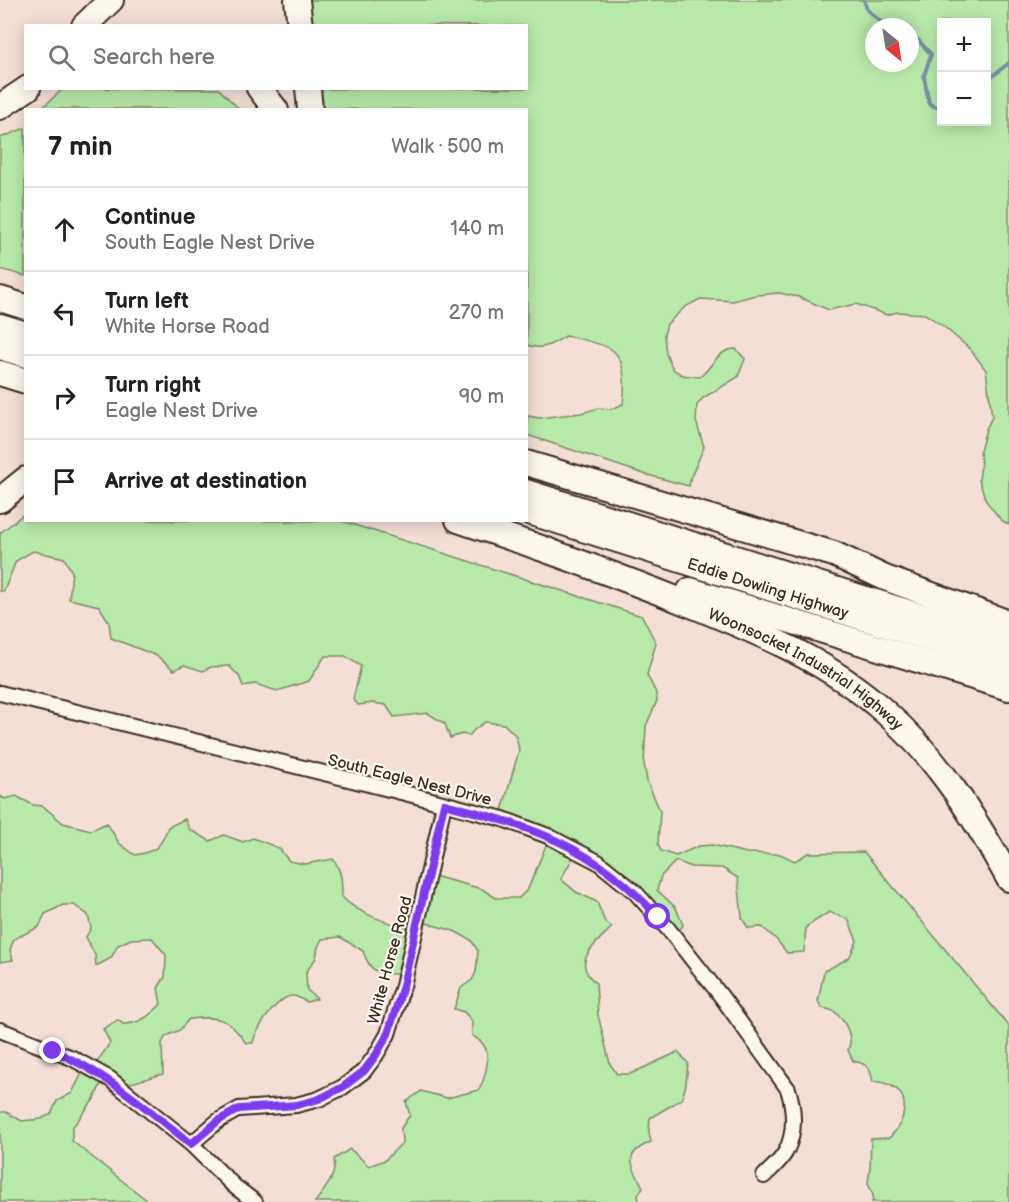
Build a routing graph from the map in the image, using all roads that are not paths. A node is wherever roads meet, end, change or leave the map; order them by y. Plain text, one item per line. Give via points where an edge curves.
1 (111, 0) edge
2 (297, 0) edge
3 (86, 24) edge
4 (300, 24) edge
5 (24, 80) edge
6 (25, 90) edge
7 (261, 90) edge
8 (308, 90) edge
9 (0, 99) edge
10 (0, 107) edge
11 (274, 108) edge
12 (310, 108) edge
13 (0, 299) edge
14 (24, 307) edge
15 (0, 326) edge
16 (24, 333) edge
17 (0, 347) edge
18 (24, 354) edge
19 (0, 373) edge
20 (24, 380) edge
21 (532, 464) edge
22 (24, 481) edge
23 (528, 493) edge
24 (0, 500) edge
25 (528, 512) edge
26 (464, 522) edge
27 (532, 545) junction
28 (834, 554) junction
29 (1009, 607) edge
30 (1009, 623) edge
31 (1009, 644) edge
32 (1009, 664) edge
33 (1009, 688) edge
34 (0, 693) edge
35 (444, 804) junction
36 (1009, 879) edge
37 (0, 1030) edge
38 (191, 1144) junction
39 (764, 1176) dead end
40 (255, 1202) edge

1 - 3 highway
2 - 4 highway
5 - 9 highway
6 - 10 highway
7 - 11 highway
8 - 12 highway
13 - 14 highway
15 - 16 highway
17 - 18 highway
19 - 20 highway
21 - 28 highway
22 - 24 highway
23 - 31 highway, Eddie Dowling Highway
25 - 32 highway, Eddie Dowling Highway
26 - 27 highway
27 - 33 highway
27 - 36 highway, Woonsocket Industrial Highway via 762,634 850,684 885,711 929,758 968,810
28 - 29 highway
28 - 30 highway via 885,578
34 - 35 street, South Eagle Nest Drive
35 - 38 street, White Horse Road via 403,986 388,1034 376,1055 364,1071 319,1099 297,1105 239,1109
35 - 39 street, South Eagle Nest Drive via 503,819 548,836 597,862 635,892 669,930 788,1089 793,1104 786,1152
37 - 38 street via 72,1058 110,1079
38 - 40 street

